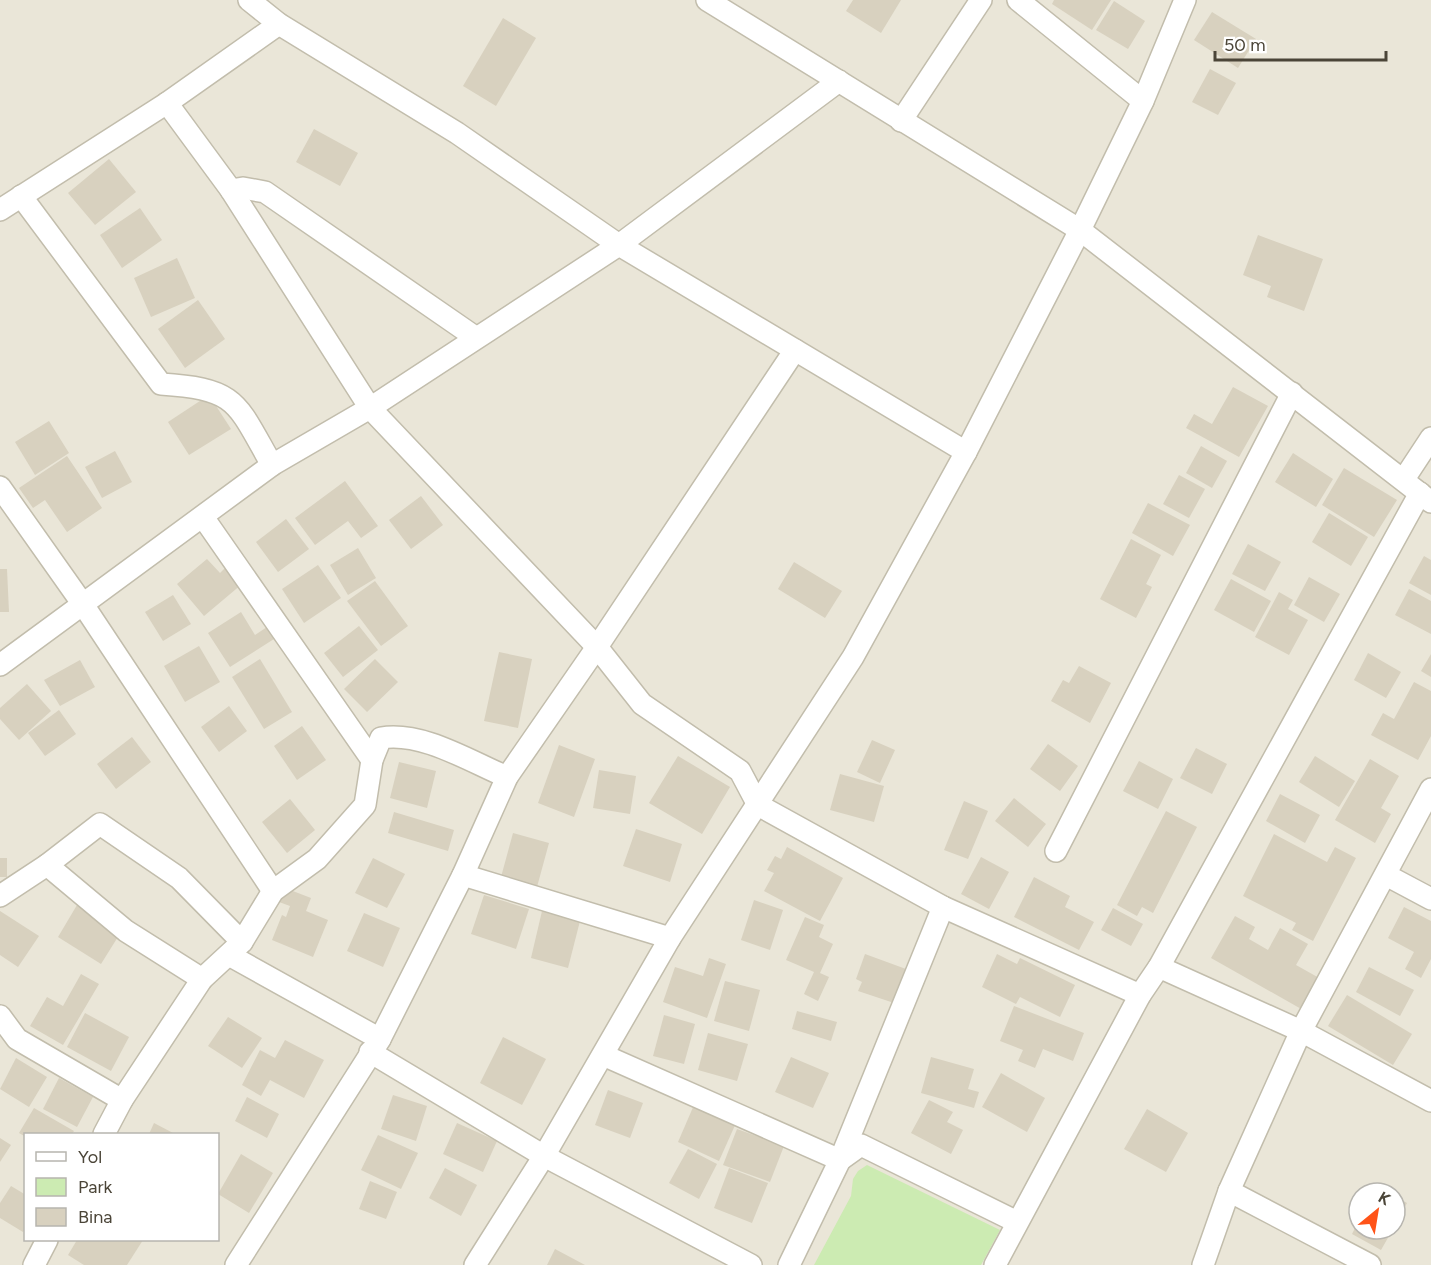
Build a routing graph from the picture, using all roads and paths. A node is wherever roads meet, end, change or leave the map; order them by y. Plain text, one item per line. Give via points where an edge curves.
1 (249, 0) edge
2 (707, 0) edge
3 (981, 0) edge
4 (1018, 0) edge
5 (1185, 0) edge
6 (279, 24) junction
7 (839, 81) junction
8 (1143, 101) junction
9 (167, 103) junction
10 (901, 121) junction
11 (231, 190) junction
12 (21, 196) junction
13 (0, 210) edge
14 (1080, 230) junction
15 (619, 245) junction
16 (475, 338) junction
17 (795, 350) junction
18 (1292, 393) junction
19 (370, 408) junction
20 (1431, 438) edge
21 (966, 452) junction
22 (272, 465) junction
23 (0, 487) edge
24 (1418, 491) edge
25 (203, 517) junction
26 (82, 603) junction
27 (597, 647) junction
28 (0, 665) edge
29 (372, 760) junction
30 (507, 777) junction
31 (1431, 789) edge
32 (758, 805) junction
33 (1056, 851) dead end
34 (47, 865) junction
35 (463, 875) junction
36 (1386, 875) junction
37 (273, 891) junction
38 (0, 896) edge
39 (1431, 899) edge
40 (943, 907) junction
41 (670, 938) junction
42 (236, 948) junction
43 (1160, 967) junction
44 (202, 979) junction
45 (1140, 995) junction
46 (0, 1016) edge
47 (1301, 1031) junction
48 (375, 1046) junction
49 (603, 1055) junction
50 (122, 1100) junction
51 (1431, 1101) edge
52 (105, 1133) edge
53 (544, 1156) junction
54 (840, 1160) junction
55 (1229, 1191) junction
56 (1017, 1222) junction
57 (46, 1241) edge
58 (1355, 1262) edge
59 (33, 1265) edge
60 (236, 1265) edge
61 (475, 1265) edge
62 (751, 1265) edge
63 (789, 1265) edge
64 (995, 1265) edge
65 (1203, 1265) edge

1 - 6 street
2 - 7 street
3 - 10 street
4 - 8 street
5 - 8 street
6 - 9 street
6 - 15 street via 457,133
7 - 10 street
7 - 15 street
8 - 14 street
9 - 11 street
9 - 12 street
10 - 14 street
11 - 16 street via 265,192
11 - 19 street
12 - 13 street
12 - 22 street via 161,384 196,386 223,394 242,411
14 - 18 street
14 - 21 street
15 - 16 street
15 - 17 street
16 - 19 street
17 - 21 street
17 - 27 street
18 - 24 street
18 - 33 street
19 - 22 street
19 - 27 street
20 - 24 street
21 - 32 street via 854,657
22 - 25 street
23 - 26 street
24 - 43 street
25 - 26 street
25 - 29 street
26 - 28 street
26 - 37 street
27 - 30 street
27 - 32 street via 642,705 740,771
29 - 30 street via 381,738 399,735
29 - 37 street via 364,805 317,859
30 - 35 street
31 - 36 street
32 - 40 street
32 - 41 street
34 - 38 street
34 - 42 street via 100,824 179,878
34 - 44 street via 126,931
35 - 41 street
35 - 48 street
36 - 39 street
36 - 47 street
37 - 42 street
40 - 45 street
40 - 54 street
41 - 49 street
42 - 44 street
42 - 48 street
43 - 45 street
43 - 47 street
44 - 50 street
45 - 56 street
46 - 50 street via 17,1039
47 - 51 street
47 - 55 street
48 - 53 street
48 - 60 street
49 - 53 street
49 - 54 street
50 - 52 street
53 - 61 street
53 - 62 street
54 - 56 street via 861,1145
54 - 63 street
55 - 58 street
55 - 65 street
56 - 64 street
57 - 59 street

